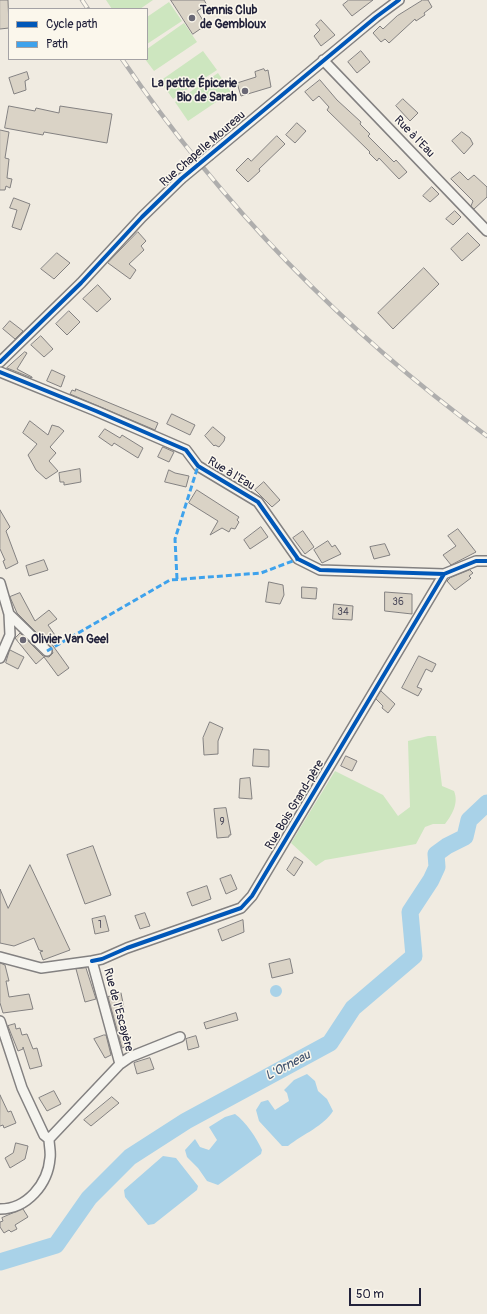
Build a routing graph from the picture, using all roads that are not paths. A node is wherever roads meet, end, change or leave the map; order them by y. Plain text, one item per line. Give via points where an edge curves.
1 (399, 0) edge
2 (323, 60) junction
3 (487, 230) edge
4 (0, 362) edge
5 (0, 372) edge
6 (487, 561) edge
7 (444, 574) junction
8 (0, 583) edge
9 (10, 614) junction
10 (47, 651) dead end
11 (0, 658) edge
12 (0, 956) edge
13 (92, 961) junction
14 (0, 1021) edge
15 (180, 1037) dead end
16 (120, 1064) junction
17 (49, 1139) junction
18 (0, 1209) edge

1 - 2 street, Rue Chapelle Moureau
2 - 3 street, Rue à l'Eau
2 - 4 street, Rue Chapelle Moureau, bridge via 181,179 142,216 81,283
5 - 7 street, Rue à l'Eau via 186,450 198,466 258,502 298,559 320,570
6 - 7 street, Rue à l'Eau via 476,561
7 - 13 street, Rue Bois Grand-père via 252,896 241,908
8 - 9 street
9 - 10 street
9 - 11 street via 10,635
12 - 13 street, Rue de l'Escayère via 41,968
13 - 16 street, Rue de l'Escayère
14 - 17 street via 22,1088 44,1135
15 - 16 street, Rue de l'Escayère via 130,1057
16 - 17 street, Rue de l'Escayère
17 - 18 street via 50,1157 47,1173 40,1188 28,1200 8,1209

